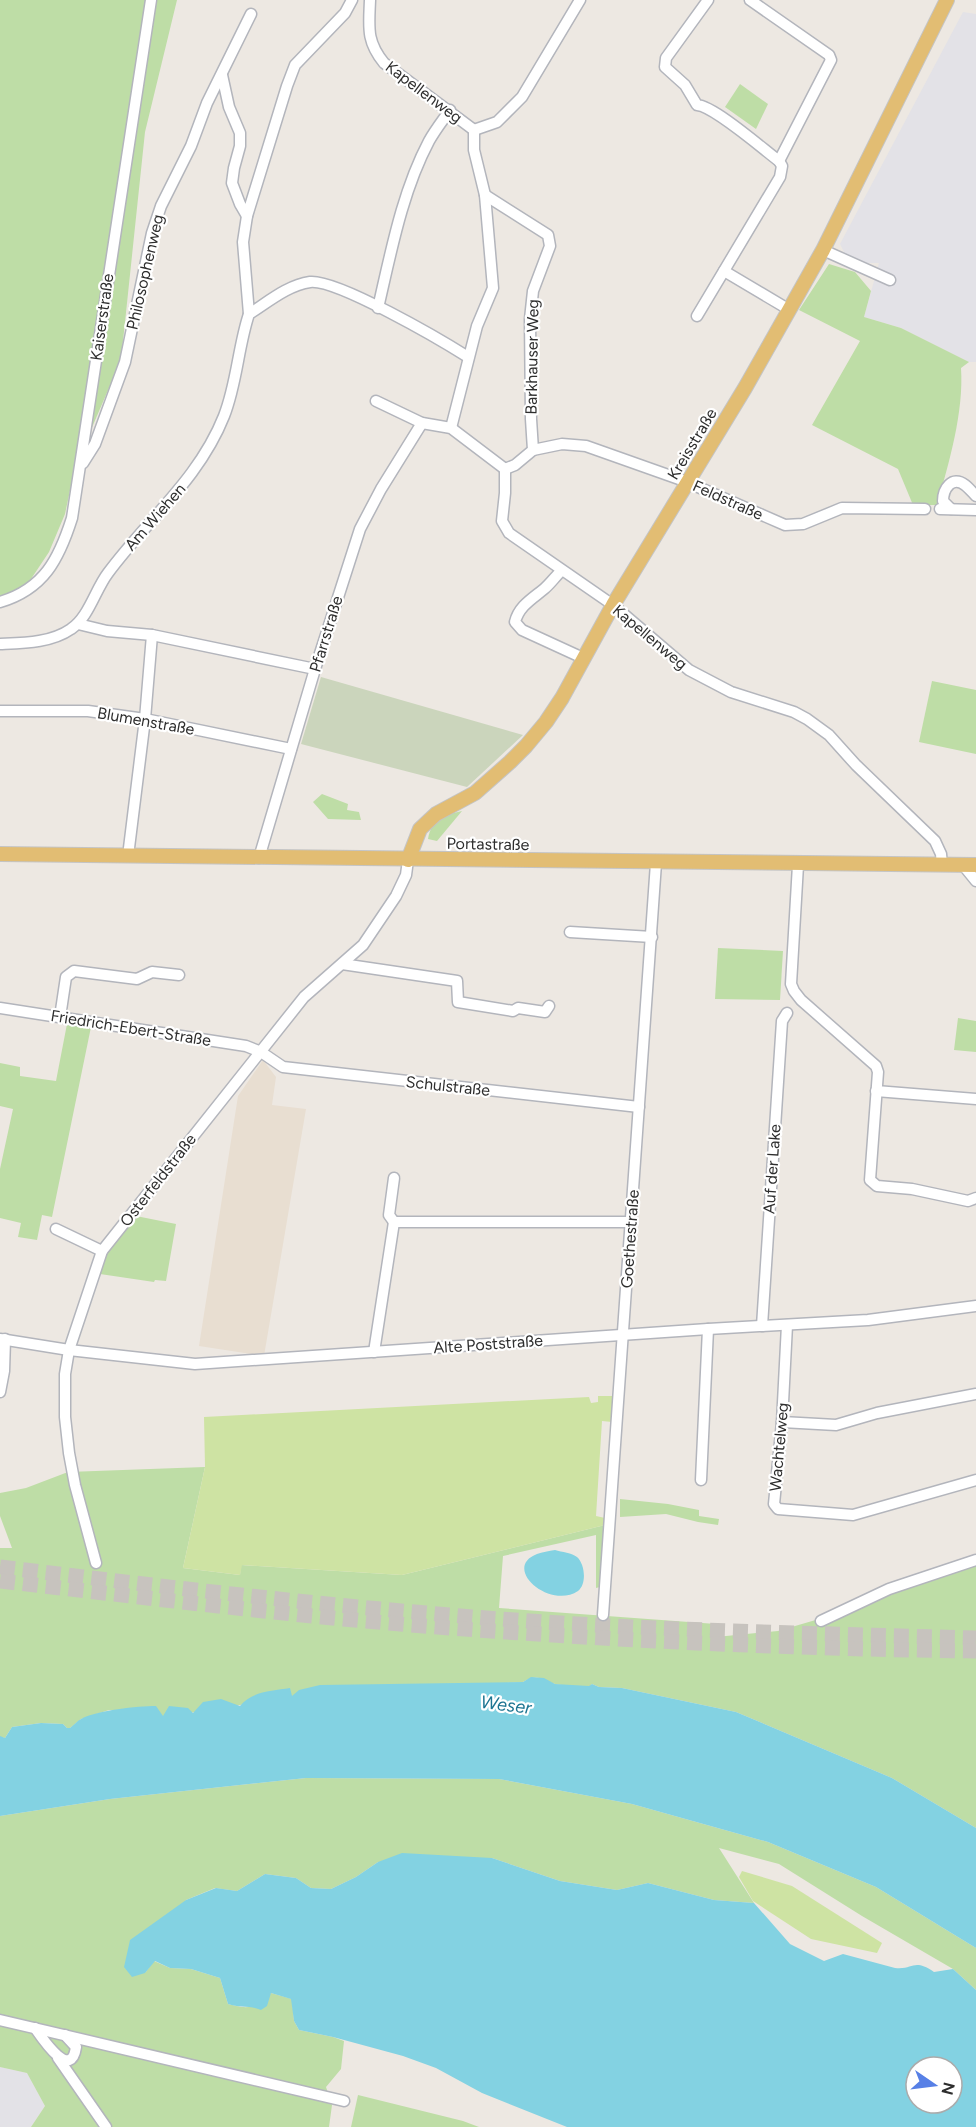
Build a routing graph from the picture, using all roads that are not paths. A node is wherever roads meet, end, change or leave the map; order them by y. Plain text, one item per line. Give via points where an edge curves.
1 (151, 0) edge
2 (352, 0) edge
3 (370, 0) edge
4 (579, 0) edge
5 (708, 0) edge
6 (750, 0) edge
7 (947, 0) edge
8 (252, 14) dead end
9 (222, 74) junction
10 (450, 110) junction
11 (474, 130) junction
12 (779, 161) junction
13 (485, 195) junction
14 (247, 216) junction
15 (823, 250) junction
16 (724, 271) junction
17 (890, 280) dead end
18 (378, 308) junction
19 (788, 309) junction
20 (249, 314) junction
21 (697, 316) dead end
22 (468, 357) junction
23 (376, 401) dead end
24 (422, 423) junction
25 (451, 428) junction
26 (533, 450) junction
27 (81, 468) junction
28 (505, 469) junction
29 (688, 483) junction
30 (976, 496) edge
31 (925, 509) dead end
32 (976, 510) edge
33 (561, 571) junction
34 (0, 602) edge
35 (613, 605) junction
36 (78, 624) junction
37 (152, 635) junction
38 (0, 644) edge
39 (583, 658) junction
40 (315, 669) junction
41 (0, 711) edge
42 (145, 719) junction
43 (291, 749) junction
44 (0, 854) edge
45 (128, 856) junction
46 (259, 858) junction
47 (408, 860) junction
48 (656, 863) junction
49 (798, 865) junction
50 (942, 865) junction
51 (969, 865) edge
52 (976, 881) edge
53 (570, 932) dead end
54 (652, 937) junction
55 (342, 963) junction
56 (179, 975) dead end
57 (549, 1006) dead end
58 (0, 1008) edge
59 (787, 1013) dead end
60 (60, 1017) junction
61 (261, 1052) junction
62 (876, 1091) junction
63 (976, 1099) edge
64 (639, 1107) junction
65 (394, 1178) dead end
66 (976, 1198) edge
67 (394, 1222) junction
68 (631, 1222) junction
69 (56, 1229) dead end
70 (102, 1251) junction
71 (976, 1306) edge
72 (787, 1325) junction
73 (762, 1326) junction
74 (708, 1329) junction
75 (623, 1335) junction
76 (2, 1339) edge
77 (69, 1350) junction
78 (374, 1352) junction
79 (0, 1392) edge
80 (976, 1394) edge
81 (782, 1422) junction
82 (701, 1480) dead end
83 (976, 1480) edge
84 (976, 1560) edge
85 (96, 1563) dead end
86 (603, 1615) dead end
87 (821, 1621) dead end
88 (0, 2020) edge
89 (35, 2028) junction
90 (65, 2034) junction
91 (58, 2058) junction
92 (344, 2101) dead end
93 (106, 2127) edge

1 - 27 street, Kaiserstraße
2 - 14 street via 345,13 295,65
3 - 10 street, Kapellenweg via 369,35 374,51 384,63
4 - 11 street via 522,97 497,122
5 - 12 street via 666,58 665,67 685,85 697,105 715,112
6 - 12 street via 831,60
7 - 15 main road, Kreisstraße
8 - 9 street, Philosophenweg
9 - 14 street via 240,133 232,183
9 - 27 street, Philosophenweg via 160,206 125,362 95,444
10 - 11 street, Kapellenweg
10 - 18 street via 429,141 411,185
11 - 13 street, Kapellenweg via 474,150
12 - 16 street via 780,177
13 - 22 street, Kapellenweg via 493,288
13 - 26 street, Barkhauser Weg via 548,235 550,246 533,291 530,319
14 - 20 street via 243,242
15 - 17 street
15 - 19 main road, Kreisstraße
16 - 19 street
16 - 21 street
18 - 20 street via 336,287 312,282 296,286
18 - 22 street
19 - 29 main road, Kreisstraße
20 - 36 street, Am Wiehen via 225,414 206,455 106,575
22 - 25 street, Kapellenweg
23 - 24 street
24 - 25 street
24 - 40 street, Pfarrstraße via 360,530
25 - 28 street
26 - 28 street
26 - 29 street, Feldstraße via 562,444 585,446
27 - 34 street, Kaiserstraße via 72,518 56,558 35,585
28 - 33 street, Kapellenweg via 505,528
29 - 31 street, Feldstraße via 784,525 803,524 842,508
29 - 35 main road, Kreisstraße
30 - 32 street via 964,483 949,484 943,492 946,509
33 - 35 street, Kapellenweg
33 - 39 street via 532,597 515,622 522,630
35 - 39 main road, Kreisstraße
35 - 50 street, Kapellenweg via 689,670 731,692 794,712 829,735 935,841
36 - 37 street
36 - 38 street via 55,637
37 - 40 street
37 - 42 street
39 - 47 main road, Kreisstraße via 546,722 526,746 475,793 436,814 420,829
40 - 43 street, Pfarrstraße
41 - 42 street, Blumenstraße via 88,711
42 - 43 street, Blumenstraße
42 - 45 street
43 - 46 street, Pfarrstraße
44 - 45 main road, Portastraße
45 - 46 main road, Portastraße
46 - 47 main road, Portastraße
47 - 48 main road, Portastraße
47 - 55 street, Osterfeldstraße via 396,896 363,945
48 - 49 main road, Portastraße
48 - 54 street, Goethestraße
49 - 50 main road, Portastraße
49 - 62 street via 791,984 801,1000 876,1066
50 - 51 main road, Portastraße
51 - 52 street
53 - 54 street
54 - 64 street, Goethestraße
55 - 57 street via 458,981 458,1002 513,1011 518,1008 545,1012
55 - 61 street, Osterfeldstraße via 304,997
56 - 60 street via 152,972 137,979 74,971 66,977
58 - 60 street, Friedrich-Ebert-Straße
59 - 73 street, Auf der Lake via 782,1021
60 - 61 street, Friedrich-Ebert-Straße via 246,1046
61 - 64 street, Schulstraße via 283,1067
61 - 70 street, Osterfeldstraße
62 - 63 street
62 - 66 street via 870,1180 873,1184 968,1201
64 - 68 street, Goethestraße
65 - 67 street via 389,1215
67 - 68 street
67 - 78 street
68 - 75 street, Goethestraße
69 - 70 street
70 - 77 street, Osterfeldstraße
71 - 72 street, Alte Poststraße via 868,1320
72 - 73 street, Alte Poststraße
72 - 81 street, Wachtelweg
73 - 74 street, Alte Poststraße
74 - 75 street, Alte Poststraße
74 - 82 street
75 - 78 street, Alte Poststraße
75 - 86 street, Goethestraße
76 - 77 street, Alte Poststraße
76 - 79 street via 4,1371
77 - 78 street, Alte Poststraße via 195,1364
77 - 85 street, Osterfeldstraße via 65,1417 69,1453
80 - 81 street via 876,1413 836,1425
81 - 83 street, Wachtelweg via 774,1504 778,1509 853,1515
84 - 87 street via 889,1589
88 - 89 street
89 - 90 street
89 - 91 street
90 - 91 street via 76,2047 75,2054 71,2059
90 - 92 street
91 - 93 street

